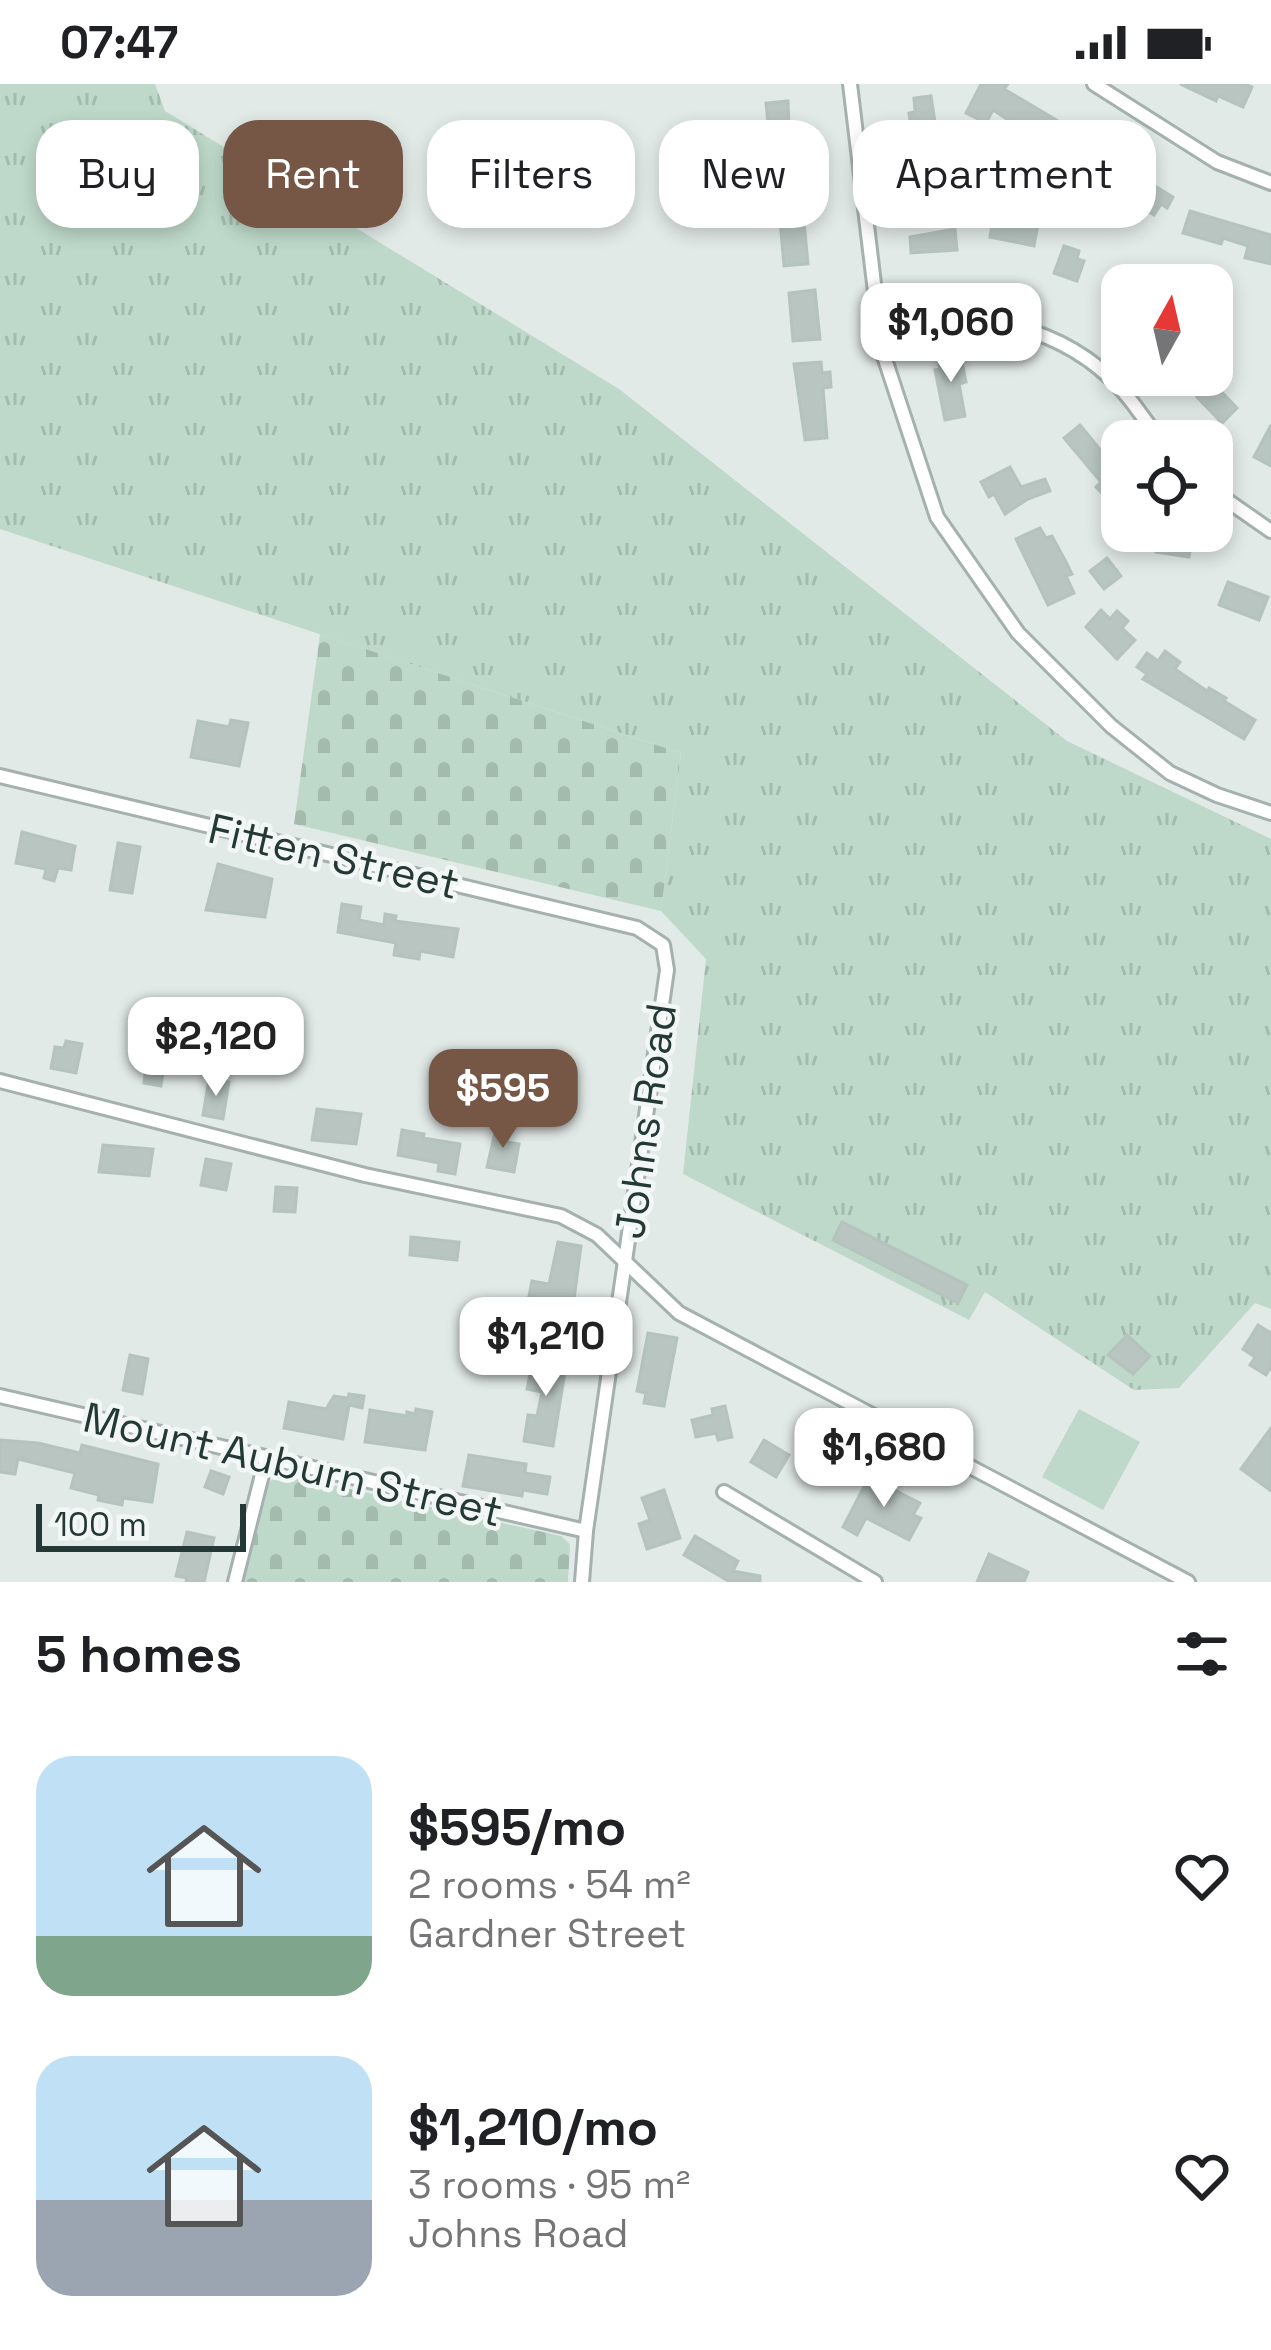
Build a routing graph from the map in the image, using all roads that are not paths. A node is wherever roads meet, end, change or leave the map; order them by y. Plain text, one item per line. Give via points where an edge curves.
1 (850, 84) edge
2 (1094, 84) edge
3 (1271, 183) edge
4 (877, 315) junction
5 (1146, 420) edge
6 (1233, 505) edge
7 (1271, 531) edge
8 (0, 776) edge
9 (1271, 813) edge
10 (664, 945) joint
11 (0, 1081) edge
12 (625, 1257) junction
13 (0, 1396) edge
14 (266, 1460) junction
15 (724, 1492) dead end
16 (586, 1532) junction
17 (235, 1582) edge
18 (583, 1582) edge
19 (875, 1582) edge
20 (1188, 1582) edge

1 - 4 street
2 - 3 street via 1216,162
4 - 5 street via 1009,322 1053,338 1119,386
4 - 9 street via 892,388 937,517 1018,633 1170,773
6 - 7 street
8 - 10 street, Fitten Street via 637,928
10 - 12 street, Johns Road via 667,970
11 - 12 street via 364,1175 561,1216
12 - 16 street, Johns Road
12 - 20 street via 679,1313
13 - 14 street, Mount Auburn Street
14 - 16 street, Mount Auburn Street
14 - 17 street
15 - 19 street
16 - 18 street, Johns Road

